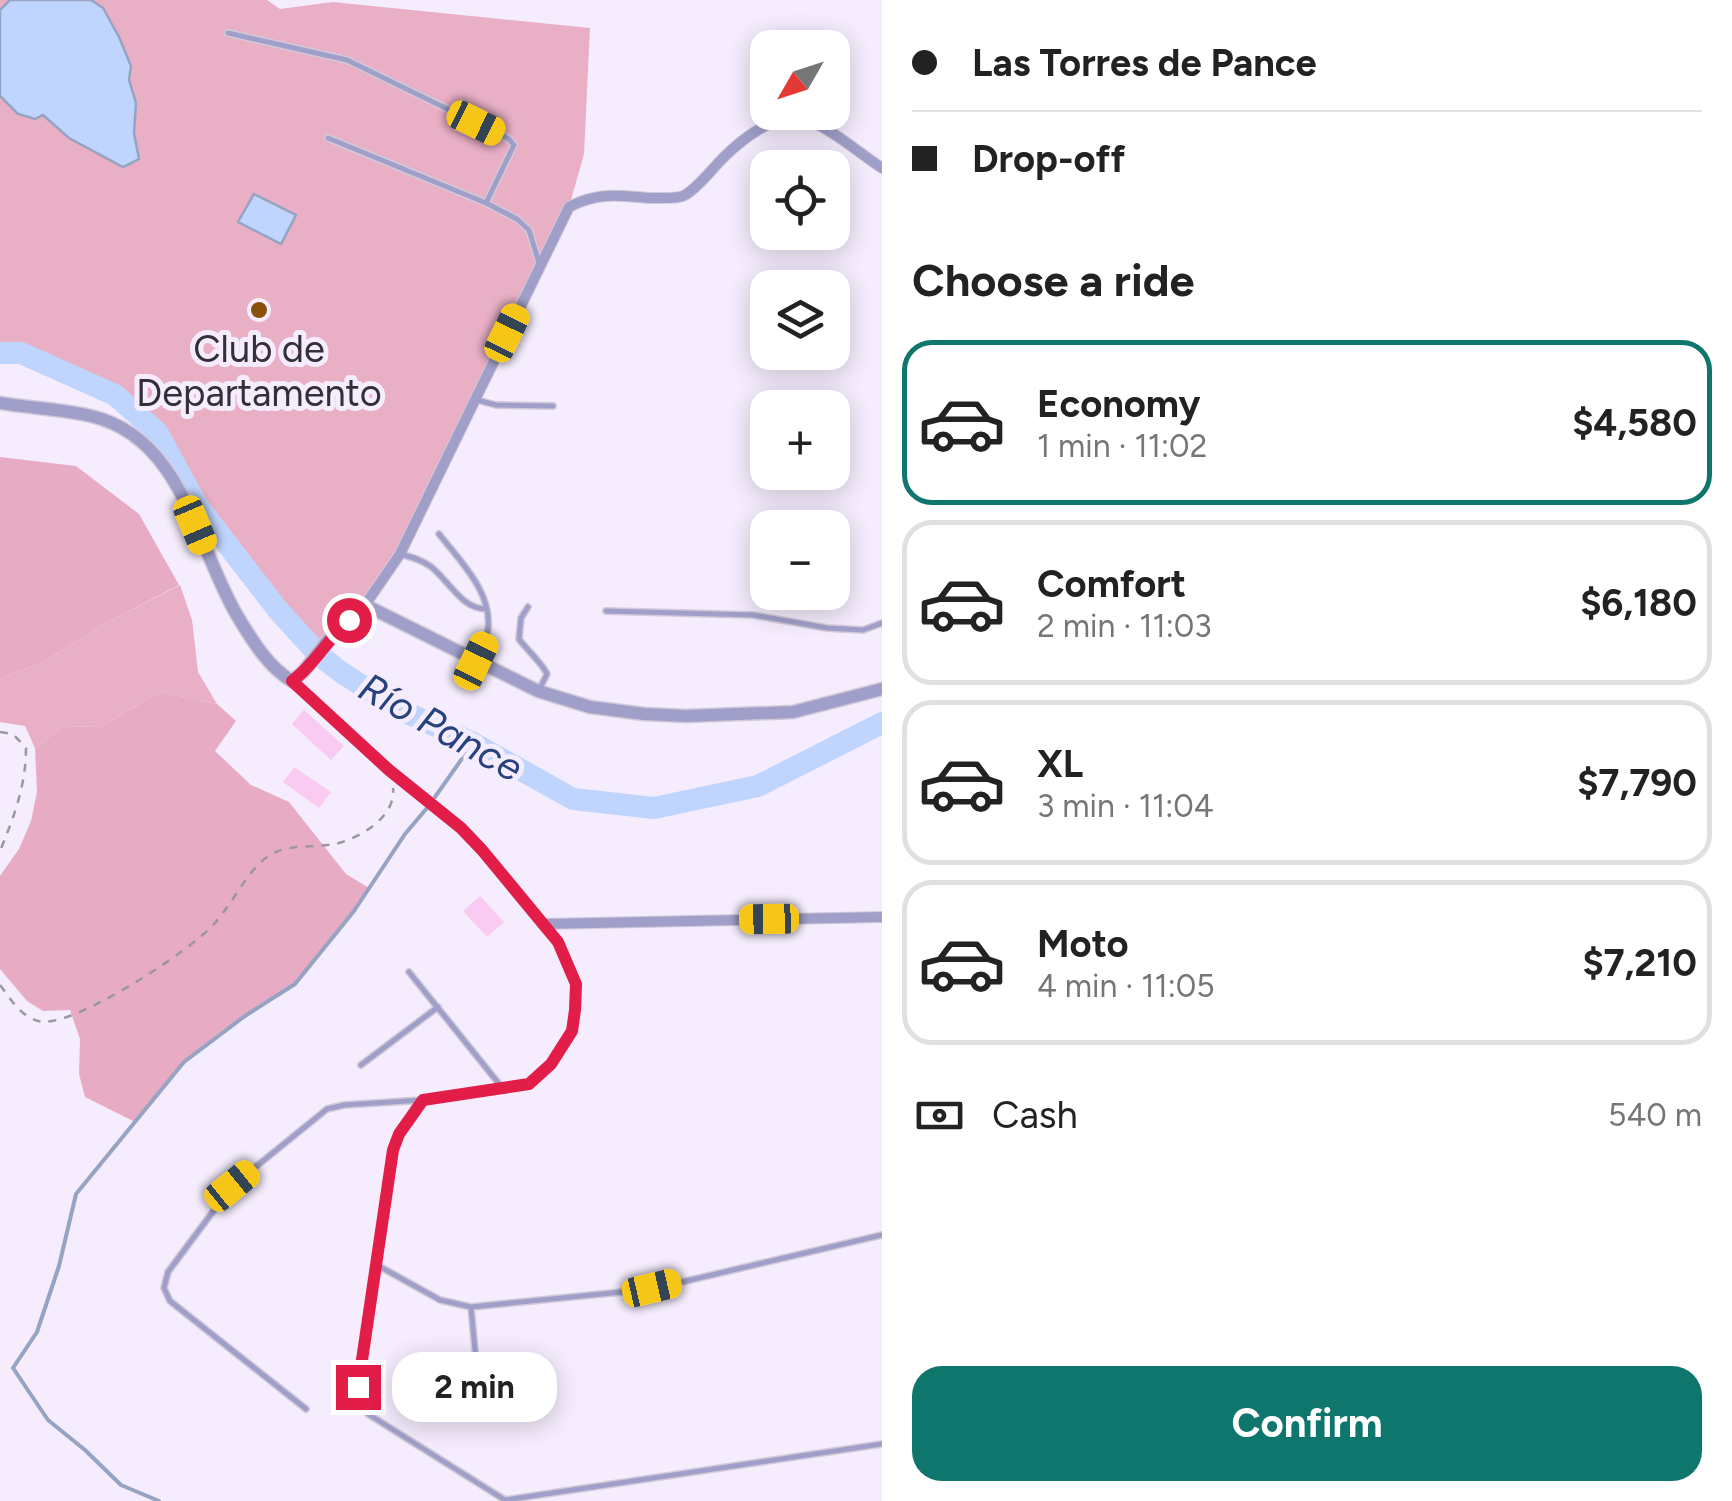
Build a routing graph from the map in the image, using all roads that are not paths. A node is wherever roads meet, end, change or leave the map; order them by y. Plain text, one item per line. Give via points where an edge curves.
1 (228, 32) dead end
2 (328, 138) dead end
3 (882, 168) edge
4 (486, 203) junction
5 (540, 266) junction
6 (475, 400) junction
7 (0, 404) edge
8 (553, 406) dead end
9 (439, 534) dead end
10 (400, 554) junction
11 (365, 605) junction
12 (528, 607) dead end
13 (486, 608) junction
14 (606, 610) dead end
15 (882, 623) edge
16 (476, 661) junction
17 (298, 677) junction
18 (882, 689) edge
19 (538, 691) junction
20 (882, 917) edge
21 (543, 924) junction
22 (409, 972) dead end
23 (438, 1008) junction
24 (360, 1065) dead end
25 (504, 1090) junction
26 (423, 1100) junction
27 (882, 1236) edge
28 (378, 1265) junction
29 (471, 1307) junction
30 (480, 1403) dead end
31 (306, 1409) dead end
32 (882, 1444) edge
33 (505, 1501) edge

1 - 4 lane via 347,60 509,138 514,146
2 - 4 lane
3 - 5 street via 812,122 777,120 742,139 684,196 588,197 569,207
4 - 5 lane via 529,230
5 - 6 street
6 - 8 lane
6 - 10 street
7 - 17 street via 92,416 142,440 179,488 226,598 255,644 283,676
9 - 13 lane
10 - 11 street
10 - 13 lane via 429,565 462,599
11 - 16 street
11 - 17 street
12 - 19 lane via 519,639 547,674
13 - 16 lane via 487,637
14 - 15 lane via 753,615 863,630
16 - 19 street
17 - 21 street via 389,770 461,828
18 - 19 street via 794,712 686,716 590,707
20 - 21 street
21 - 25 lane via 576,984 572,1031 529,1084
22 - 23 lane
23 - 24 lane
23 - 25 lane
25 - 26 lane
26 - 28 lane via 393,1150
26 - 31 lane via 327,1109 232,1186 168,1272 164,1288 170,1301
27 - 29 lane via 652,1288
28 - 29 lane via 440,1300
28 - 33 lane via 360,1402 368,1414
29 - 30 lane
32 - 33 lane

